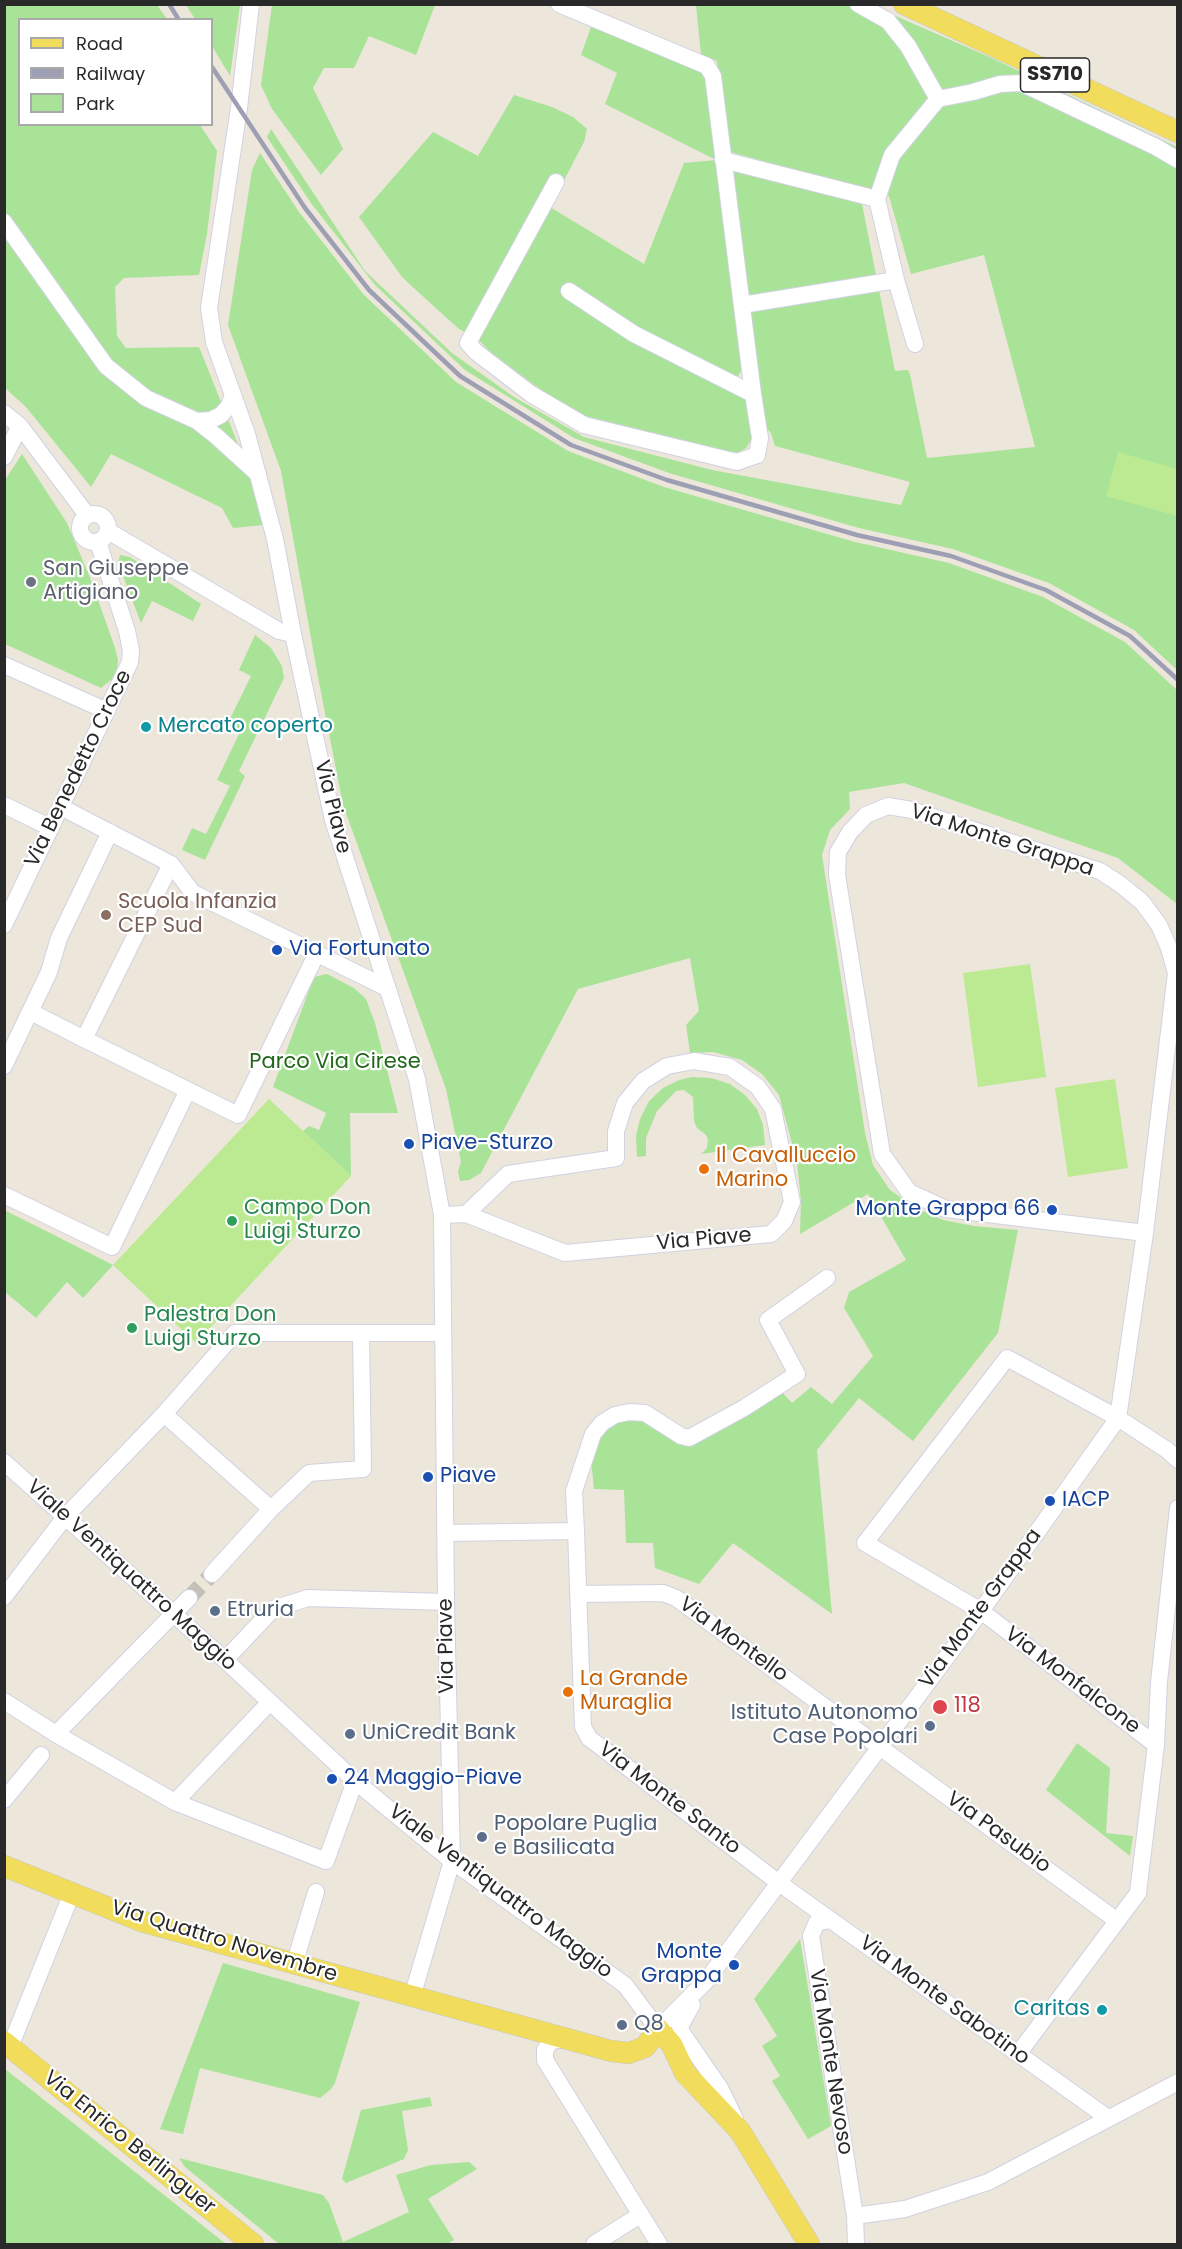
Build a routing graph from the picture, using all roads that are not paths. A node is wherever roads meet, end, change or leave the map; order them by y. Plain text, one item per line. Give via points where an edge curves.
1 (251, 4) edge
2 (559, 4) edge
3 (904, 4) edge
4 (860, 5) edge
5 (938, 99) junction
6 (1178, 132) edge
7 (723, 159) junction
8 (1178, 160) edge
9 (556, 182) dead end
10 (877, 199) junction
11 (4, 222) edge
12 (896, 280) junction
13 (569, 291) dead end
14 (742, 305) junction
15 (915, 344) dead end
16 (753, 394) junction
17 (233, 395) junction
18 (4, 413) edge
19 (20, 426) junction
20 (208, 426) junction
21 (247, 434) junction
22 (4, 457) edge
23 (259, 475) junction
24 (87, 515) junction
25 (103, 536) junction
26 (293, 634) junction
27 (4, 665) edge
28 (107, 711) junction
29 (4, 805) edge
30 (61, 807) junction
31 (51, 828) junction
32 (110, 832) junction
33 (171, 864) junction
34 (4, 925) edge
35 (318, 953) junction
36 (387, 988) junction
37 (31, 1012) junction
38 (84, 1039) junction
39 (4, 1066) edge
40 (188, 1090) junction
41 (4, 1195) edge
42 (466, 1214) junction
43 (442, 1215) junction
44 (1145, 1233) junction
45 (827, 1278) dead end
46 (361, 1333) junction
47 (442, 1333) junction
48 (164, 1414) junction
49 (1118, 1418) junction
50 (1178, 1460) edge
51 (4, 1462) edge
52 (1178, 1508) edge
53 (271, 1509) junction
54 (65, 1517) junction
55 (576, 1532) junction
56 (447, 1533) junction
57 (212, 1574) tunnel mouth
58 (578, 1594) junction
59 (4, 1597) edge
60 (189, 1598) tunnel mouth
61 (446, 1602) junction
62 (981, 1611) junction
63 (174, 1615) junction
64 (225, 1660) junction
65 (4, 1701) edge
66 (270, 1702) junction
67 (57, 1734) junction
68 (1156, 1745) junction
69 (880, 1746) junction
70 (41, 1755) dead end
71 (355, 1781) junction
72 (4, 1800) edge
73 (175, 1802) junction
74 (452, 1861) junction
75 (4, 1866) edge
76 (779, 1883) junction
77 (316, 1892) dead end
78 (72, 1893) junction
79 (830, 1920) junction
80 (1116, 1920) junction
81 (294, 1965) junction
82 (706, 1981) junction
83 (412, 1997) junction
84 (495, 2020) junction
85 (658, 2029) junction
86 (563, 2039) junction
87 (7, 2045) edge
88 (1018, 2054) junction
89 (545, 2060) junction
90 (1178, 2082) edge
91 (1108, 2118) junction
92 (740, 2131) junction
93 (640, 2215) junction
94 (855, 2216) junction
95 (253, 2244) edge
96 (594, 2244) edge
97 (659, 2244) edge
98 (809, 2244) edge
99 (856, 2244) edge

1 - 17 street, Via Piave via 209,308 214,342
2 - 7 street via 707,66 713,76
3 - 6 main road, SS710
4 - 5 street via 888,21 908,46
5 - 8 street via 1021,83
5 - 10 street via 892,155
7 - 10 street
7 - 14 street
9 - 16 street via 468,343 476,352 531,394 584,425 737,462 757,455 760,438
10 - 12 street
11 - 20 street via 106,366 146,398
12 - 14 street
12 - 15 street
13 - 16 street via 634,334
14 - 16 street
17 - 20 street via 229,406
17 - 21 street, Via Piave
18 - 19 street
19 - 22 street
19 - 24 street
20 - 21 street
20 - 23 street
21 - 23 street, Via Piave
23 - 26 street, Via Piave
24 - 25 street via 102,515 108,525
24 - 25 street via 80,523 80,534 88,541
25 - 26 street via 279,631
25 - 28 street, Via Benedetto Croce via 131,650 130,662
26 - 36 street, Via Piave via 333,820
27 - 28 street
28 - 30 street, Via Benedetto Croce
29 - 31 street
30 - 31 street, Via Benedetto Croce
30 - 32 street
31 - 34 street, Via Benedetto Croce
32 - 33 street
32 - 37 street via 59,938
33 - 35 street via 194,893
33 - 38 street
35 - 36 street
35 - 40 street via 238,1115
36 - 43 street, Via Piave via 417,1079
37 - 38 street
37 - 39 street
38 - 40 street
40 - 41 street via 112,1247
42 - 42 street, Via Piave via 565,1253 771,1234 784,1221 792,1202 773,1109 758,1087 730,1067 694,1061 667,1066 643,1081 625,1103 616,1131 616,1158 508,1174
42 - 43 street, Via Piave
43 - 47 street, Via Piave
44 - 44 street, Via Monte Grappa via 946,1209 909,1192 886,1161 837,875 838,852 866,815 888,806 912,810 1100,871 1142,902 1159,925 1176,973
44 - 49 street, Via Monte Grappa
45 - 55 street via 768,1320 797,1374 689,1438 645,1413 615,1415 602,1424 593,1434 574,1491
46 - 47 street
46 - 48 street via 235,1333
46 - 53 street via 363,1469 309,1473
47 - 56 street, Via Piave
48 - 53 street
48 - 54 street
49 - 50 street
49 - 62 street, Via Monte Grappa
49 - 62 street, Via Monfalcone via 1007,1358 865,1543
51 - 54 street, Viale Ventiquattro Maggio
52 - 68 street
53 - 57 street
54 - 59 street
54 - 63 street, Viale Ventiquattro Maggio
55 - 56 street
55 - 58 street
56 - 61 street, Via Piave
58 - 69 street, Via Montello via 663,1593 676,1598
58 - 76 street, Via Monte Santo via 583,1727 590,1738
60 - 63 street
61 - 64 street via 308,1598 273,1609
61 - 74 street, Via Piave
62 - 68 street, Via Monfalcone
62 - 69 street, Via Monte Grappa
63 - 64 street, Viale Ventiquattro Maggio
63 - 67 street
64 - 66 street, Viale Ventiquattro Maggio
65 - 67 street
66 - 71 street, Viale Ventiquattro Maggio
66 - 73 street
67 - 73 street
68 - 80 street via 1138,1893
69 - 76 street, Via Monte Grappa
69 - 80 street, Via Pasubio
70 - 72 street
71 - 73 street via 326,1861
71 - 74 street, Viale Ventiquattro Maggio
74 - 83 street
74 - 85 street, Viale Ventiquattro Maggio via 625,1985
75 - 78 main road, Via Quattro Novembre
76 - 79 street, Via Monte Sabotino
76 - 82 street, Via Monte Grappa
77 - 81 street
78 - 81 main road, Via Quattro Novembre via 144,1922
78 - 87 street
79 - 88 street, Via Monte Sabotino
79 - 94 street, Via Monte Nevoso via 817,1922 811,1936
80 - 88 street
81 - 83 main road, Via Quattro Novembre
82 - 85 street, Via Monte Grappa
82 - 92 street via 680,2026 720,2088
83 - 84 main road, Via Quattro Novembre
84 - 86 main road, Via Quattro Novembre
84 - 89 street, Via Quattro Novembre via 521,2032
85 - 86 main road, Via Quattro Novembre via 645,2047 630,2053
85 - 92 main road, Viale Ventiquattro Maggio via 672,2045 685,2073
86 - 89 street via 551,2041 545,2050
87 - 95 main road, Via Enrico Berlinguer
88 - 91 street, Via Monte Sabotino
89 - 93 street, Via Quattro Novembre
90 - 91 street
91 - 94 street via 988,2182 905,2209
92 - 98 main road, Viale Ventiquattro Maggio
93 - 96 street
93 - 97 street, Via Quattro Novembre
94 - 99 street

